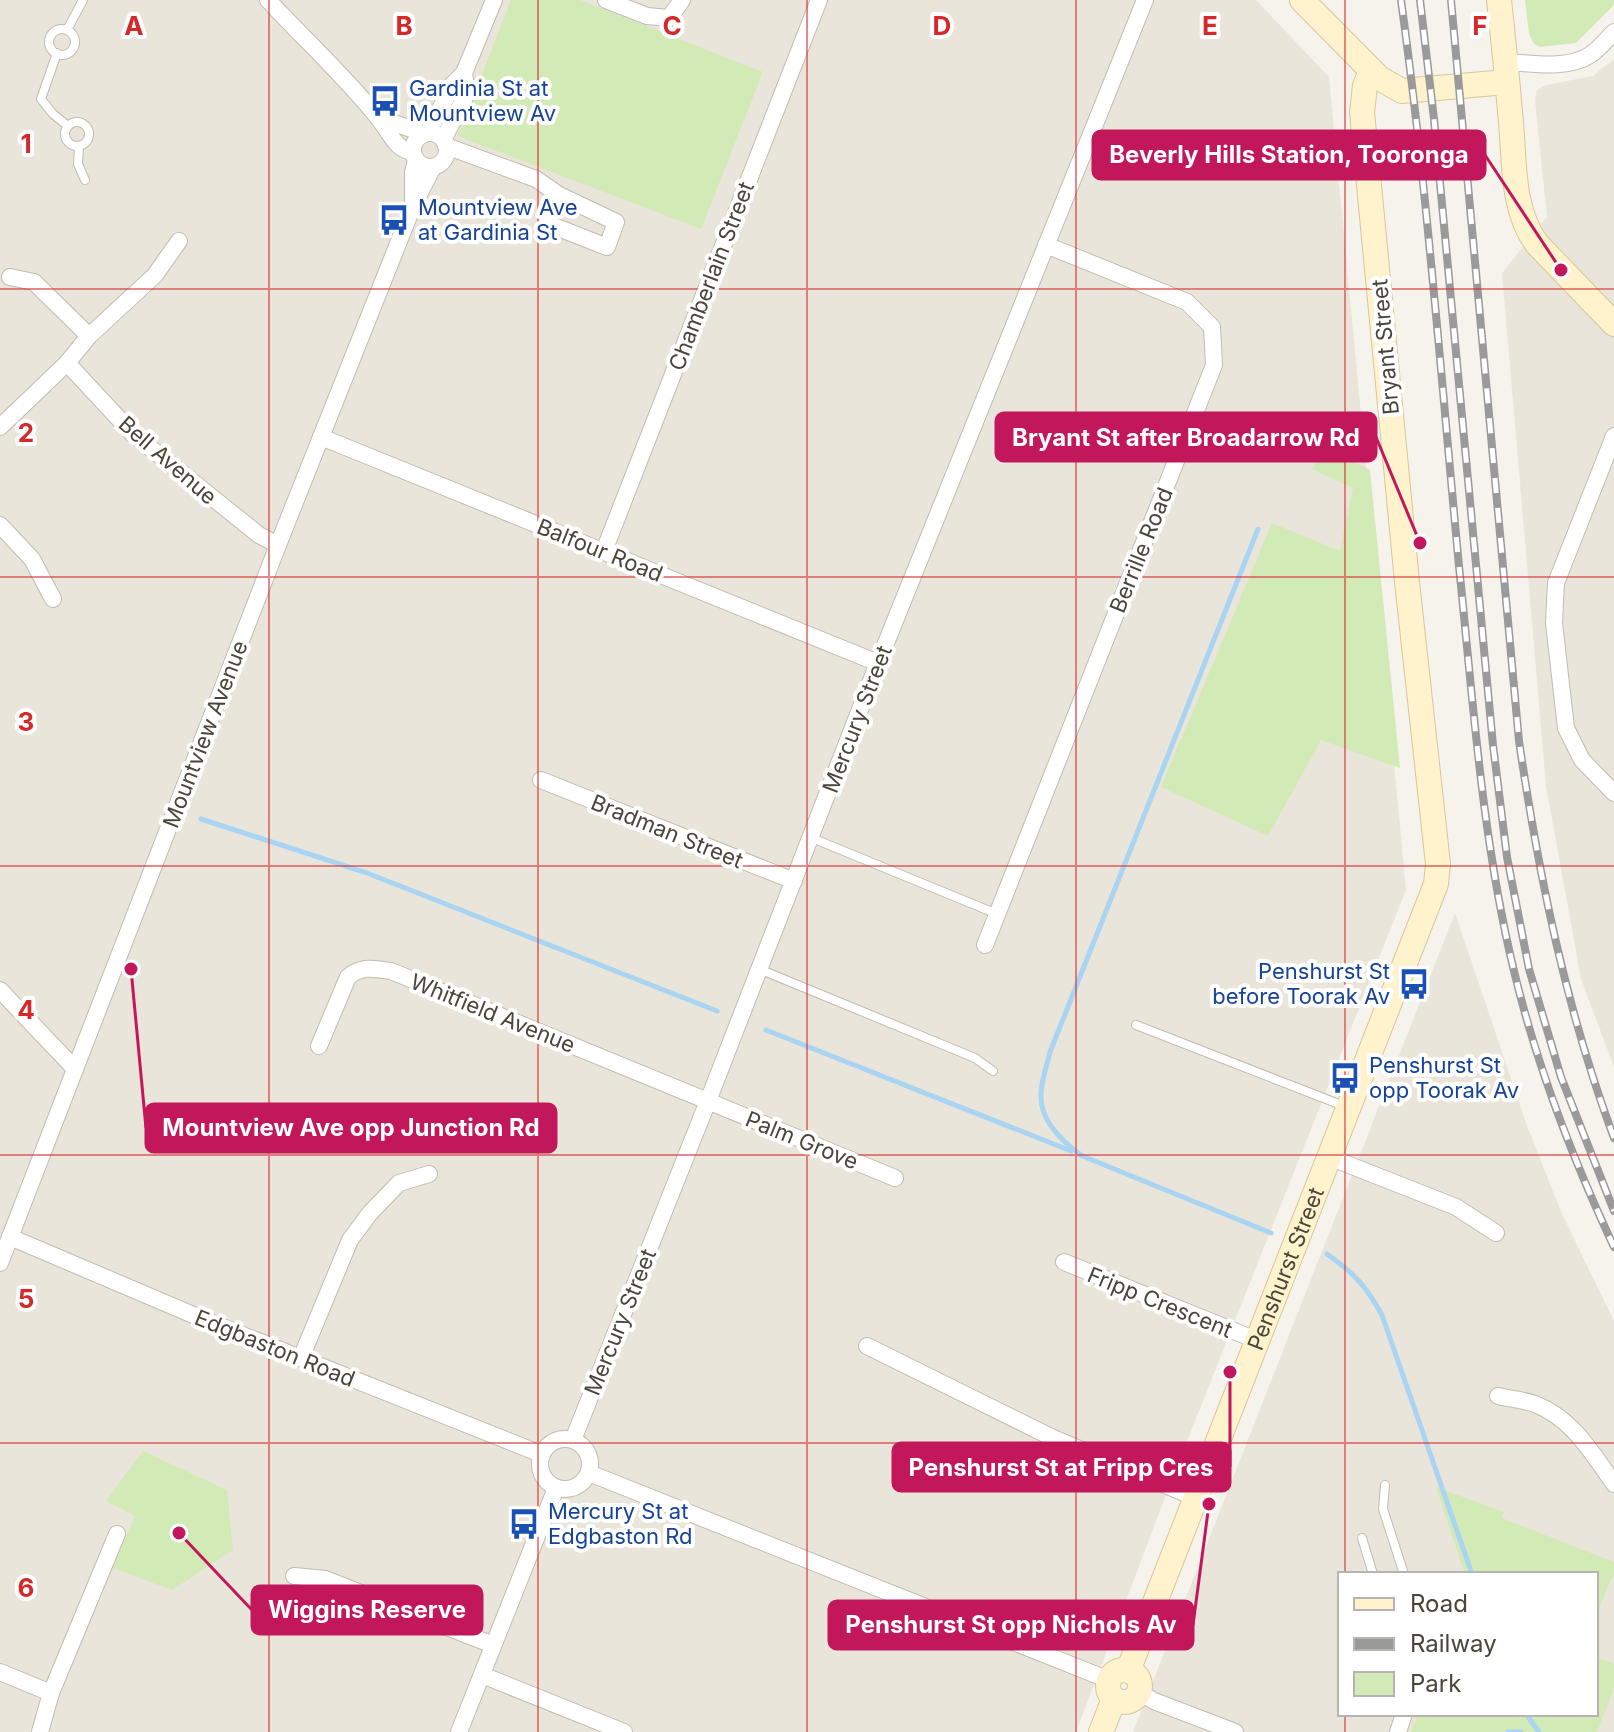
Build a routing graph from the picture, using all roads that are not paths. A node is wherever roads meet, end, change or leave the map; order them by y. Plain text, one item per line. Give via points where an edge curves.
1 (83, 0) edge
2 (268, 0) edge
3 (494, 0) edge
4 (606, 0) edge
5 (682, 0) edge
6 (819, 0) edge
7 (1145, 0) edge
8 (1302, 0) edge
9 (1499, 0) edge
10 (67, 30) junction
11 (1614, 32) edge
12 (57, 53) junction
13 (1371, 70) junction
14 (1506, 72) junction
15 (379, 118) junction
16 (68, 126) junction
17 (435, 139) junction
18 (79, 146) junction
19 (415, 156) junction
20 (433, 167) junction
21 (85, 180) dead end
22 (559, 195) dead end
23 (413, 206) junction
24 (179, 241) dead end
25 (1046, 245) junction
26 (10, 277) dead end
27 (1614, 324) edge
28 (89, 336) junction
29 (67, 363) junction
30 (0, 427) edge
31 (1614, 436) edge
32 (321, 437) junction
33 (0, 525) edge
34 (278, 545) junction
35 (604, 551) junction
36 (53, 599) dead end
37 (878, 663) junction
38 (541, 780) dead end
39 (1614, 793) edge
40 (812, 838) junction
41 (1438, 864) joint
42 (794, 881) junction
43 (997, 914) junction
44 (985, 945) dead end
45 (759, 969) junction
46 (0, 990) edge
47 (1136, 1025) dead end
48 (319, 1046) dead end
49 (75, 1069) junction
50 (993, 1071) dead end
51 (708, 1101) junction
52 (1348, 1108) junction
53 (1329, 1157) junction
54 (429, 1174) dead end
55 (895, 1178) dead end
56 (1496, 1233) dead end
57 (10, 1237) junction
58 (1064, 1262) dead end
59 (0, 1263) edge
60 (1256, 1340) junction
61 (867, 1346) dead end
62 (301, 1358) junction
63 (1498, 1396) dead end
64 (573, 1440) junction
65 (541, 1454) junction
66 (589, 1473) junction
67 (1614, 1484) edge
68 (1385, 1485) dead end
69 (556, 1488) junction
70 (1196, 1498) junction
71 (117, 1534) dead end
72 (1362, 1538) dead end
73 (1372, 1572) edge
74 (1403, 1572) edge
75 (294, 1576) dead end
76 (493, 1645) junction
77 (0, 1672) edge
78 (482, 1675) junction
79 (1123, 1685) junction
80 (51, 1693) junction
81 (40, 1732) edge
82 (459, 1732) edge
83 (624, 1732) edge
84 (1101, 1732) edge
85 (1235, 1732) edge

1 - 10 lane
2 - 15 street
3 - 17 street via 464,73 467,93
4 - 5 street via 647,16 669,18
6 - 35 street, Chamberlain Street
7 - 25 street, Mercury Street
8 - 13 street
9 - 14 street
10 - 12 lane via 73,47
10 - 12 lane via 51,35 49,43
11 - 14 street via 1578,61
12 - 16 lane via 41,99
13 - 14 street via 1402,91
13 - 41 street, Bryant Street via 1362,112
14 - 27 street via 1515,171 1528,232
15 - 17 street
15 - 19 street via 402,151
16 - 18 lane via 66,140
16 - 18 lane via 80,122 87,127 89,139
17 - 19 street via 415,142
17 - 20 street via 444,159
17 - 22 street via 536,179
18 - 21 lane via 78,164
19 - 20 street via 422,165
19 - 23 street, Mountview Avenue
20 - 23 street, Mountview Avenue
23 - 32 street, Mountview Avenue
24 - 28 street via 155,275
25 - 37 street, Mercury Street
25 - 43 street, Berrille Road via 1187,302 1212,327 1214,365
26 - 28 street via 34,282
28 - 29 street
29 - 30 street
29 - 34 street, Bell Avenue via 133,434
31 - 39 street via 1556,583 1554,623 1566,728 1582,760
32 - 34 street, Mountview Avenue
32 - 35 street, Balfour Road
33 - 36 street via 32,559
34 - 49 street, Mountview Avenue
35 - 37 street, Balfour Road
37 - 40 street, Mercury Street
38 - 42 street, Bradman Street
40 - 42 street, Mercury Street
40 - 43 lane
41 - 52 street, Penshurst Street via 1429,903
42 - 45 street, Mercury Street
43 - 44 street, Berrille Road
45 - 50 lane via 975,1058
45 - 51 street, Mercury Street
46 - 49 street
47 - 52 lane
48 - 51 street, Whitfield Avenue via 348,977 356,969 391,971
49 - 57 street, Mountview Avenue
51 - 55 street, Palm Grove
51 - 64 street, Mercury Street
52 - 53 street, Penshurst Street
53 - 56 street via 1456,1207
53 - 60 street, Penshurst Street
54 - 62 street via 399,1183 350,1240
57 - 59 street, Mountview Avenue
57 - 62 street, Edgbaston Road
58 - 60 street, Fripp Crescent
60 - 70 street, Penshurst Street
61 - 70 street via 1051,1437
62 - 65 street, Edgbaston Road
63 - 67 street via 1554,1414 1583,1441
64 - 65 street via 551,1443
64 - 66 street via 589,1457
65 - 69 street via 543,1477
66 - 69 street via 572,1489
66 - 79 street
68 - 74 lane via 1383,1509
69 - 76 street
70 - 79 street, Penshurst Street
71 - 80 street
72 - 73 lane
75 - 76 street via 325,1579
76 - 78 street
77 - 80 street
78 - 82 street
78 - 83 street
79 - 84 street, Penshurst Street
79 - 85 street
80 - 81 street

